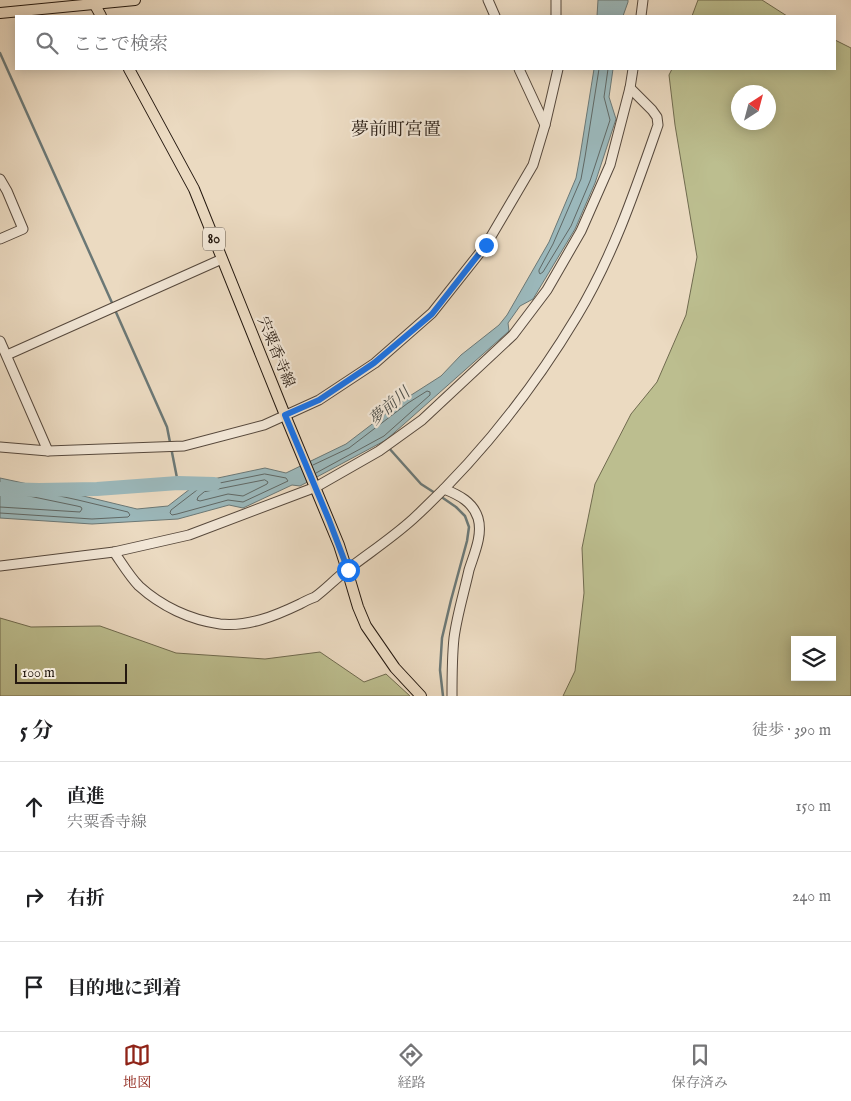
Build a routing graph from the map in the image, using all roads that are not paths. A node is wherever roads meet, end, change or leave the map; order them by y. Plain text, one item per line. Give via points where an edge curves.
1 (135, 0) edge
2 (488, 0) edge
3 (556, 0) edge
4 (643, 0) edge
5 (95, 5) junction
6 (0, 13) edge
7 (100, 15) edge
8 (495, 15) edge
9 (556, 15) edge
10 (641, 15) edge
11 (130, 70) edge
12 (519, 70) edge
13 (558, 70) edge
14 (633, 70) edge
15 (630, 88) junction
16 (545, 125) junction
17 (0, 179) edge
18 (0, 239) edge
19 (222, 259) junction
20 (0, 341) edge
21 (7, 355) junction
22 (285, 415) junction
23 (0, 447) edge
24 (48, 451) junction
25 (315, 486) junction
26 (444, 488) junction
27 (114, 552) junction
28 (0, 566) edge
29 (348, 570) junction
30 (421, 696) edge
31 (452, 696) edge

1 - 5 main road
2 - 8 street
3 - 9 street
4 - 10 street
5 - 6 main road
5 - 7 main road
11 - 19 main road, 宍粟香寺線 / 80 via 194,189
12 - 16 street
13 - 16 street
14 - 15 street
15 - 25 street via 610,165 580,230 547,290 513,335 422,420 379,451
15 - 26 street via 657,116 658,125 615,242 578,315 541,372 512,412
16 - 22 street via 533,165 486,245 432,314 374,363 319,400
17 - 18 street via 24,229
19 - 21 street
19 - 22 main road, 宍粟香寺線 / 80
20 - 21 street
21 - 24 street
22 - 24 street via 264,425 184,446
22 - 25 main road, 宍粟香寺線 / 80
23 - 24 street
25 - 27 street via 189,535
25 - 29 main road, 宍粟香寺線 / 80
26 - 29 street via 412,520
26 - 31 street via 466,500 479,520 479,537 454,638
27 - 28 street
27 - 29 street via 137,585 166,607 221,624 264,619 286,611 314,597
29 - 30 main road, 宍粟香寺線 / 80 via 366,626 395,668

